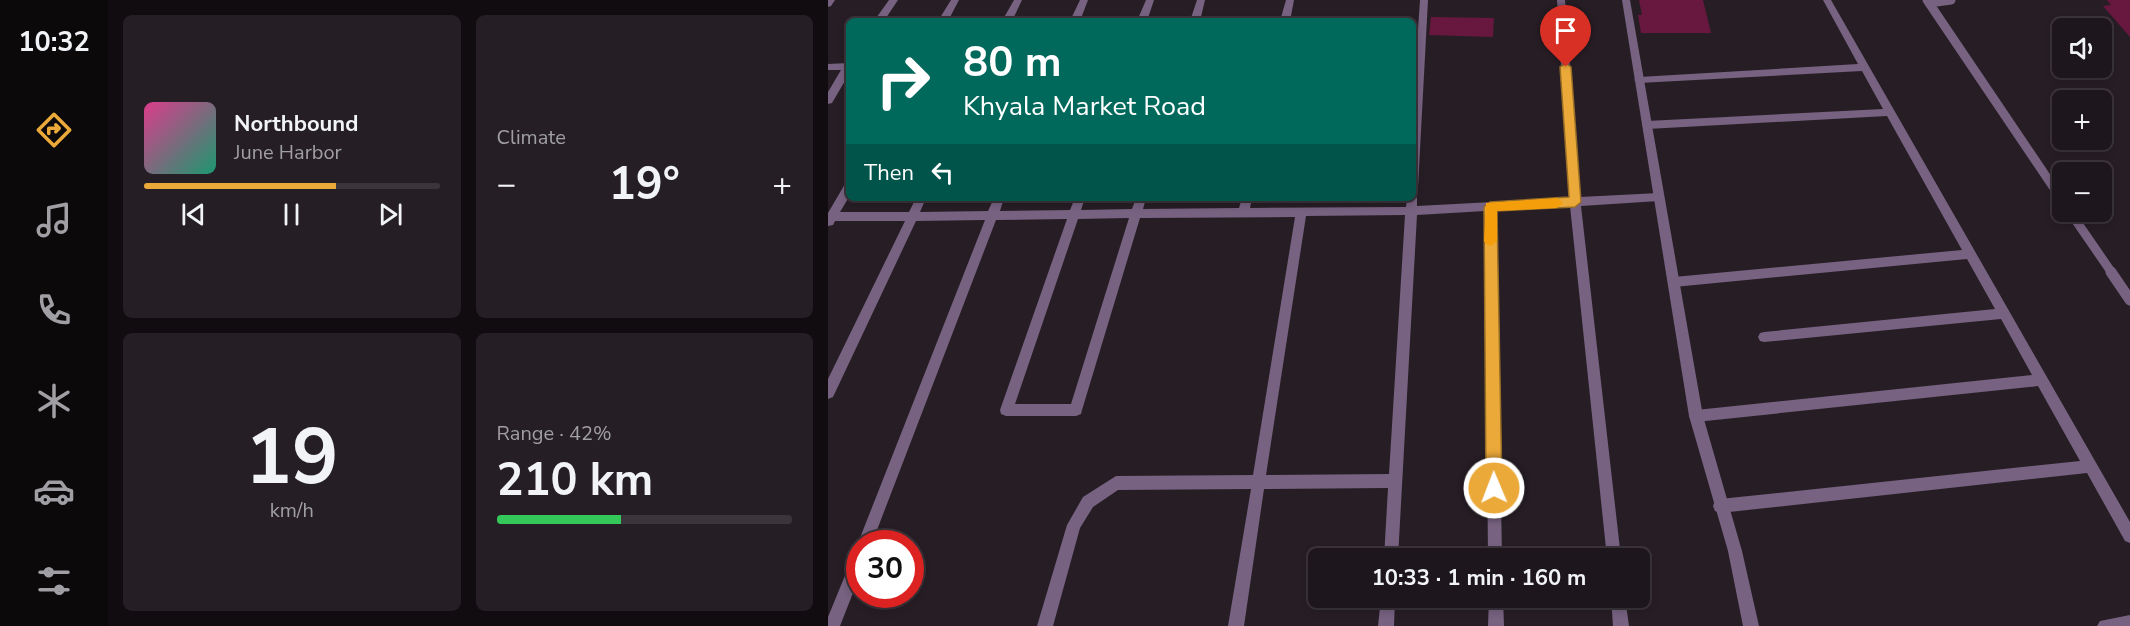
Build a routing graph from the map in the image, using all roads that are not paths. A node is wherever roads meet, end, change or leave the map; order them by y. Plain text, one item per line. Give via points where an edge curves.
1 (831, 0) edge
2 (894, 0) edge
3 (955, 0) edge
4 (1018, 0) edge
5 (1084, 0) edge
6 (1150, 0) edge
7 (1202, 0) edge
8 (1290, 0) edge
9 (1424, 0) edge
10 (1561, 0) edge
11 (1626, 0) edge
12 (1827, 0) edge
13 (1951, 0) edge
14 (1928, 2) edge
15 (828, 4) edge
16 (881, 18) edge
17 (945, 18) edge
18 (1009, 18) edge
19 (1077, 18) edge
20 (1143, 18) edge
21 (1196, 18) edge
22 (1286, 18) edge
23 (846, 66) edge
24 (828, 67) edge
25 (1866, 67) junction
26 (846, 71) edge
27 (1640, 80) junction
28 (828, 100) edge
29 (1891, 112) junction
30 (1647, 125) junction
31 (1416, 137) edge
32 (2052, 185) edge
33 (846, 192) edge
34 (1659, 197) junction
35 (920, 201) edge
36 (998, 201) edge
37 (1079, 201) edge
38 (1140, 201) edge
39 (1245, 201) edge
40 (1575, 202) junction
41 (1412, 205) edge
42 (1490, 207) junction
43 (1301, 212) junction
44 (1243, 213) junction
45 (1074, 214) junction
46 (1136, 214) junction
47 (992, 215) junction
48 (912, 216) junction
49 (829, 219) edge
50 (2077, 222) edge
51 (1971, 254) junction
52 (1674, 282) junction
53 (2130, 300) edge
54 (2005, 314) junction
55 (1764, 337) dead end
56 (2042, 380) junction
57 (828, 393) edge
58 (1696, 416) junction
59 (2090, 465) junction
60 (1396, 481) junction
61 (1258, 483) junction
62 (1720, 506) junction
63 (870, 530) edge
64 (2130, 536) edge
65 (1392, 548) edge
66 (1495, 548) edge
67 (1613, 548) edge
68 (846, 591) edge
69 (1387, 608) edge
70 (1496, 608) edge
71 (1620, 608) edge
72 (2130, 623) edge
73 (832, 626) edge
74 (1046, 626) edge
75 (1236, 626) edge
76 (1386, 626) edge
77 (1496, 626) edge
78 (1622, 626) edge
79 (1751, 626) edge
80 (2105, 626) edge

1 - 15 street
2 - 16 street
3 - 17 street
4 - 18 street
5 - 19 street
6 - 20 street
7 - 21 street
8 - 22 street
9 - 31 street
10 - 40 street
11 - 27 street
12 - 25 street
13 - 14 lane
14 - 32 lane
23 - 24 street
25 - 27 street
25 - 29 street
26 - 28 street
27 - 30 street
29 - 30 street
29 - 51 street
30 - 34 street
33 - 49 street
34 - 40 street
34 - 52 street
35 - 48 street
36 - 47 street
37 - 45 street
38 - 46 street
39 - 44 street
40 - 42 street
40 - 67 street
41 - 42 street
41 - 43 street
41 - 60 street
42 - 66 street
43 - 44 street
43 - 61 street
44 - 46 street
45 - 46 street
45 - 46 street via 1006,410 1076,410
45 - 47 street
47 - 48 street
47 - 63 street
48 - 49 street
48 - 57 street
50 - 53 lane
51 - 52 street
51 - 54 street
52 - 58 street
54 - 55 street
54 - 56 street
56 - 58 street
56 - 59 street
58 - 62 street
59 - 62 street
59 - 64 street
60 - 61 street
60 - 65 street
61 - 74 street via 1116,483 1088,502 1074,525
61 - 75 street
62 - 79 street via 1735,551
68 - 73 street
69 - 76 street
70 - 77 street
71 - 78 street
72 - 80 street

